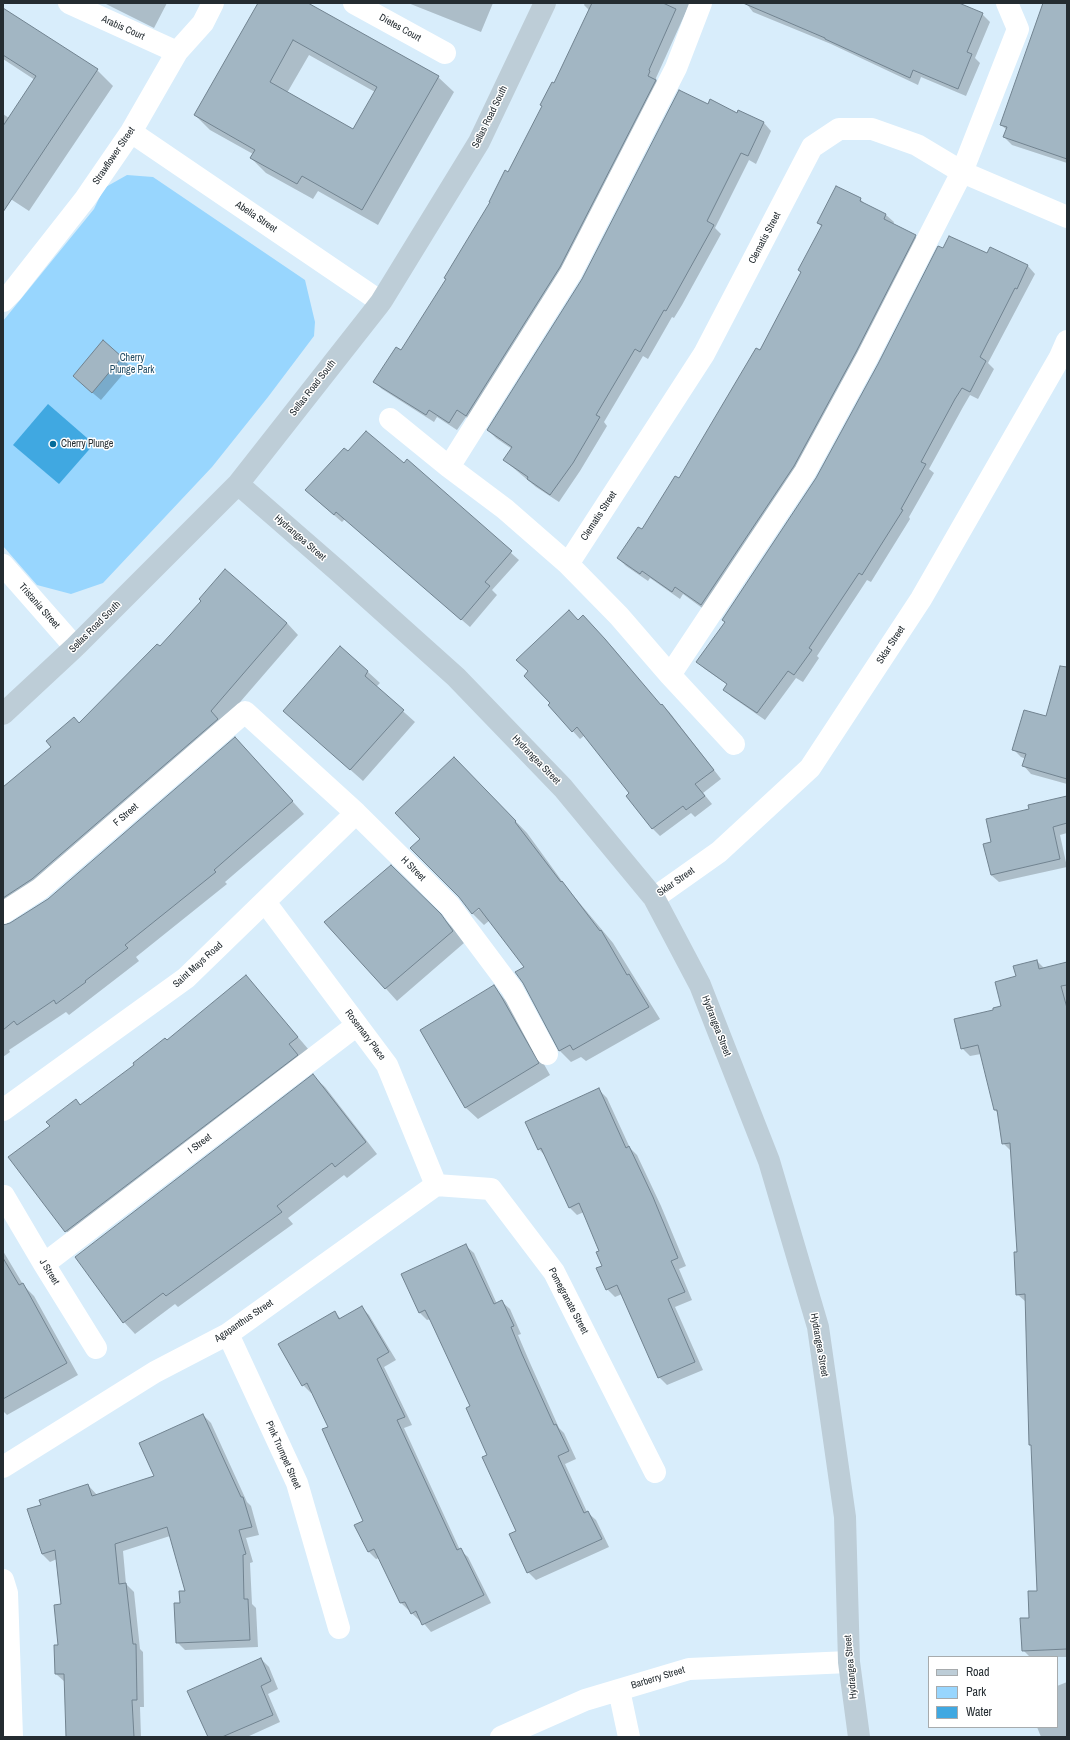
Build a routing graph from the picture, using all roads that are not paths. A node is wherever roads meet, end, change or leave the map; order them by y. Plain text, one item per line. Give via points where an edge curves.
1 (69, 3) edge
2 (213, 3) edge
3 (354, 3) edge
4 (545, 3) edge
5 (701, 3) edge
6 (1007, 3) edge
7 (177, 52) junction
8 (445, 53) dead end
9 (131, 132) junction
10 (962, 172) junction
11 (1067, 217) edge
12 (6, 292) edge
13 (381, 302) junction
14 (1067, 341) edge
15 (390, 419) dead end
16 (449, 467) junction
17 (238, 484) junction
18 (568, 564) junction
19 (3, 565) edge
20 (76, 647) junction
21 (670, 675) junction
22 (245, 712) joint
23 (3, 714) edge
24 (734, 744) dead end
25 (356, 813) junction
26 (654, 898) junction
27 (265, 902) junction
28 (3, 913) edge
29 (357, 1025) junction
30 (547, 1054) dead end
31 (3, 1110) edge
32 (436, 1186) junction
33 (4, 1196) edge
34 (44, 1264) junction
35 (228, 1334) junction
36 (96, 1348) dead end
37 (3, 1467) edge
38 (656, 1472) dead end
39 (3, 1580) edge
40 (339, 1628) dead end
41 (849, 1662) junction
42 (620, 1690) junction
43 (12, 1737) edge
44 (501, 1737) edge
45 (629, 1737) edge
46 (858, 1737) edge

1 - 7 street, Arabis Court
2 - 7 street, Strawflower Street via 203,23
3 - 8 street, Dietes Court
4 - 13 street, Sellas Road South via 479,142
5 - 16 street via 676,68 571,273
6 - 10 street via 1018,29
7 - 9 street, Strawflower Street
9 - 12 street, Strawflower Street via 85,199
9 - 13 street, Abelia Street
10 - 11 street, Clematis Street
10 - 18 street, Clematis Street via 917,145 872,129 839,129 812,147 704,354
10 - 21 street via 867,358 805,472
13 - 17 street, Sellas Road South
14 - 26 street, Sklar Street via 921,598 810,768 719,852
15 - 16 street
16 - 18 street via 505,509
17 - 20 street, Sellas Road South
17 - 26 street, Hydrangea Street via 456,677 563,788
18 - 21 street via 620,616
19 - 20 street, Tristania Street
20 - 23 street, Sellas Road South
21 - 24 street
22 - 25 street, H Street
22 - 28 street, F Street via 40,889
25 - 27 street, Saint Mays Road
25 - 30 street, H Street via 450,906 512,989
26 - 41 street, Hydrangea Street via 700,985 769,1161 818,1327 845,1517
27 - 29 street, Rosemary Place
27 - 31 street, Saint Mays Road via 186,978
29 - 32 street, Rosemary Place via 387,1065
29 - 34 street, I Street
32 - 35 street, Agapanthus Street
32 - 38 street, Pomegranate Street via 491,1189 554,1272
33 - 34 street, J Street
34 - 36 street, J Street
35 - 37 street, Agapanthus Street via 155,1372
35 - 40 street, Pink Trumpet Street via 297,1483
39 - 43 street via 7,1593
41 - 42 street, Barberry Street via 689,1669
41 - 46 street, Hydrangea Street
42 - 44 street, Barberry Street via 585,1700
42 - 45 street

